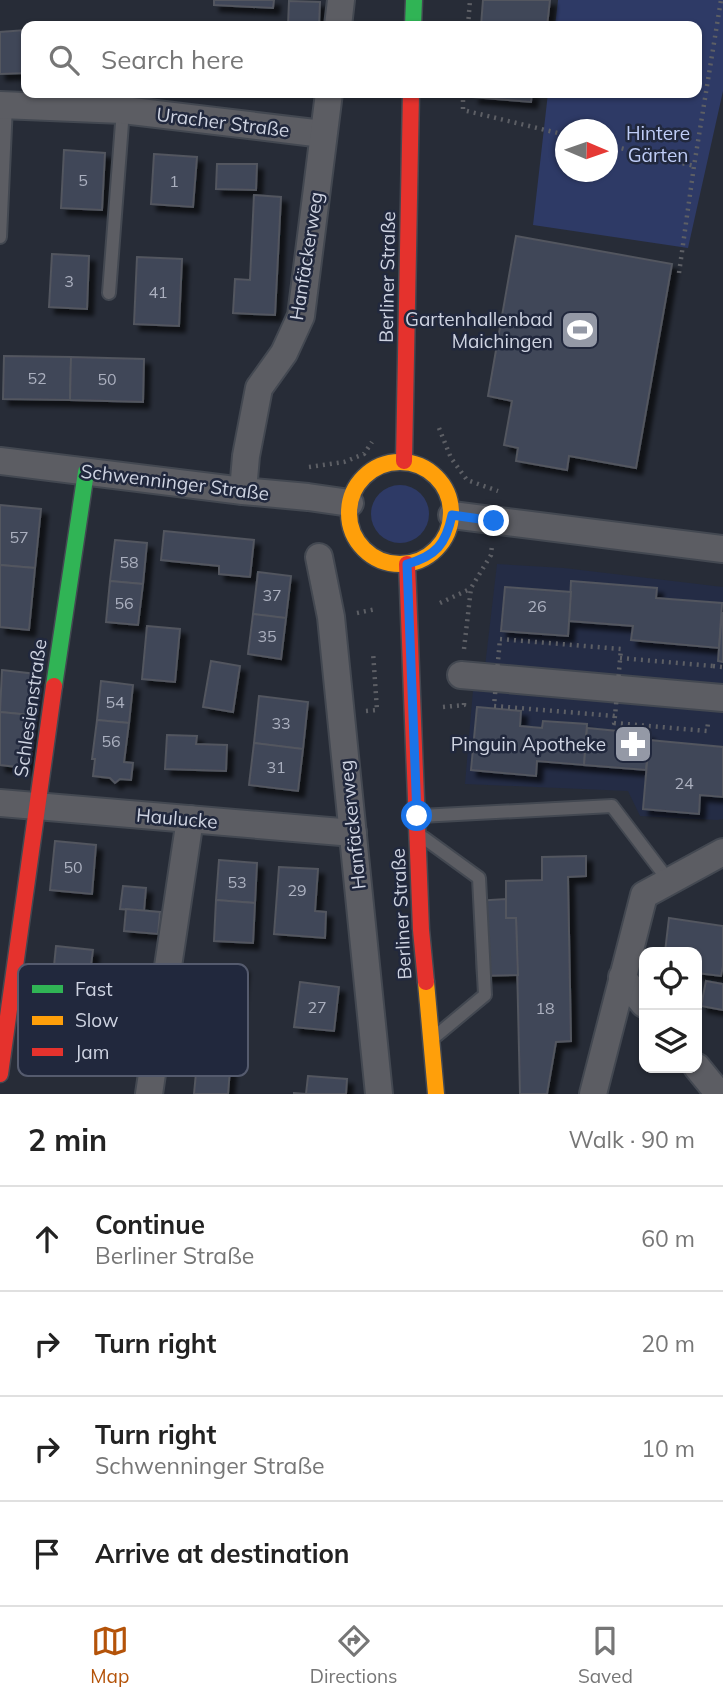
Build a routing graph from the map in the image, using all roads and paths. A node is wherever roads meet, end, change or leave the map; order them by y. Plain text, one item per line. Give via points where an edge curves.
1 (341, 0) edge
2 (414, 0) edge
3 (470, 0) edge
4 (721, 0) edge
5 (339, 21) edge
6 (412, 21) edge
7 (468, 21) edge
8 (328, 98) edge
9 (411, 98) edge
10 (463, 98) edge
11 (3, 105) edge
12 (123, 110) junction
13 (555, 133) edge
14 (323, 134) junction
15 (618, 148) edge
16 (694, 166) junction
17 (0, 237) edge
18 (679, 273) dead end
19 (109, 293) dead end
20 (0, 461) edge
21 (404, 461) junction
22 (86, 472) junction
23 (243, 491) junction
24 (350, 503) junction
25 (452, 515) junction
26 (723, 549) edge
27 (491, 555) dead end
28 (319, 557) dead end
29 (407, 564) junction
30 (373, 652) dead end
31 (713, 666) dead end
32 (723, 667) edge
33 (461, 675) joint
34 (723, 698) edge
35 (377, 710) dead end
36 (615, 716) dead end
37 (708, 722) dead end
38 (0, 803) edge
39 (36, 807) junction
40 (417, 816) junction
41 (190, 819) junction
42 (353, 833) junction
43 (418, 834) junction
44 (723, 852) edge
45 (669, 881) junction
46 (168, 964) edge
47 (622, 977) junction
48 (639, 998) edge
49 (431, 1041) junction
50 (0, 1073) edge
51 (702, 1073) edge
52 (152, 1076) edge
53 (149, 1094) edge
54 (379, 1094) edge
55 (436, 1094) edge
56 (593, 1094) edge
57 (719, 1094) edge

1 - 5 street
2 - 6 main road
3 - 7 path
4 - 16 path
8 - 14 street, Hanfäckerweg
9 - 21 main road, Berliner Straße
10 - 13 path via 463,110
11 - 12 street, Uracher Straße
11 - 17 lane, Uracher Straße
12 - 14 street, Uracher Straße
12 - 19 lane
14 - 23 street, Hanfäckerweg via 301,316 284,353 259,388
15 - 16 path
16 - 18 path
20 - 22 street, Schwenninger Straße
21 - 24 main road via 369,472
21 - 25 main road via 433,473 450,499
22 - 23 street, Schwenninger Straße
22 - 39 main road, Schlesienstraße
23 - 24 street, Schwenninger Straße
24 - 29 main road via 349,519 363,548 391,564
25 - 26 street
25 - 29 main road via 443,542 433,553
27 - 33 path via 471,588
28 - 42 street, Hanfäckerweg via 331,617
29 - 40 main road, Berliner Straße
30 - 35 path
31 - 32 path
33 - 34 street
36 - 37 path via 614,723 707,731
38 - 39 street, Haulucke
39 - 41 street, Haulucke
39 - 50 main road, Schlesienstraße
40 - 43 main road, Berliner Straße
40 - 45 lane via 612,806
41 - 42 street, Haulucke
41 - 46 street
42 - 54 street, Hanfäckerweg
43 - 49 main road, Berliner Straße
43 - 49 lane via 479,878 485,995
44 - 45 street
45 - 47 street via 644,895
47 - 48 street
47 - 56 street
49 - 55 main road, Berliner Straße
51 - 57 street
52 - 53 street

